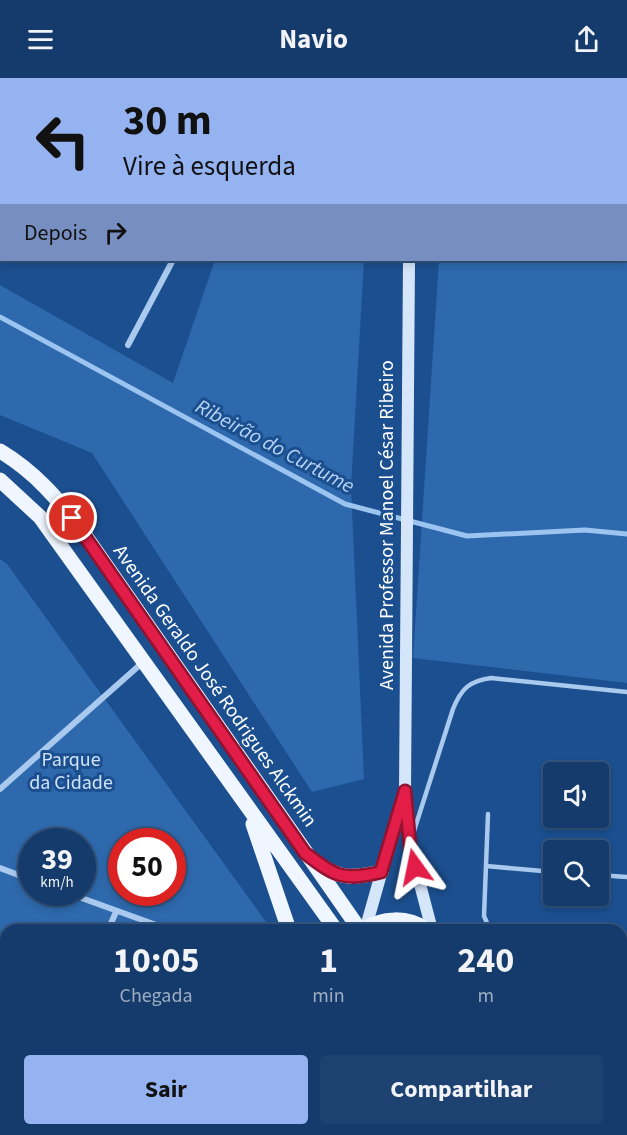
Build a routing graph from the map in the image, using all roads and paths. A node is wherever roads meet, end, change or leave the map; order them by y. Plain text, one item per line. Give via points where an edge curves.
1 (172, 261) edge
2 (409, 261) edge
3 (128, 345) dead end
4 (0, 451) edge
5 (0, 480) edge
6 (142, 663) junction
7 (627, 692) edge
8 (0, 789) edge
9 (405, 791) junction
10 (248, 809) junction
11 (488, 814) dead end
12 (410, 846) junction
13 (305, 853) junction
14 (486, 866) junction
15 (0, 868) edge
16 (543, 871) edge
17 (381, 872) junction
18 (18, 875) edge
19 (609, 876) edge
20 (627, 877) edge
21 (96, 904) edge
22 (116, 912) junction
23 (111, 924) edge
24 (152, 924) edge
25 (287, 924) edge
26 (332, 924) edge
27 (359, 924) edge
28 (365, 924) edge
29 (378, 924) edge
30 (415, 924) edge
31 (430, 924) edge
32 (487, 924) edge

1 - 3 street
2 - 9 main road, Avenida Professor Manoel César Ribeiro
4 - 13 main road, Avenida Geraldo José Rodrigues Alckmin via 25,466 51,491 82,531
5 - 6 main road via 40,517
6 - 8 street
6 - 10 main road
7 - 12 lane via 491,678 474,681 460,691 453,709
9 - 12 main road, Avenida Professor Manoel César Ribeiro
9 - 17 main road, Avenida Professor Manoel César Ribeiro
10 - 25 main road
10 - 26 main road
11 - 14 lane
12 - 31 main road, Avenida Professor Manoel César Ribeiro
13 - 17 main road via 331,873 346,878
13 - 27 main road, Avenida Geraldo José Rodrigues Alckmin
14 - 16 lane
14 - 32 lane via 484,916
15 - 18 street
17 - 28 main road, Avenida Professor Manoel César Ribeiro
19 - 20 lane
21 - 22 street
22 - 23 street
22 - 24 street
29 - 30 main road via 394,919

